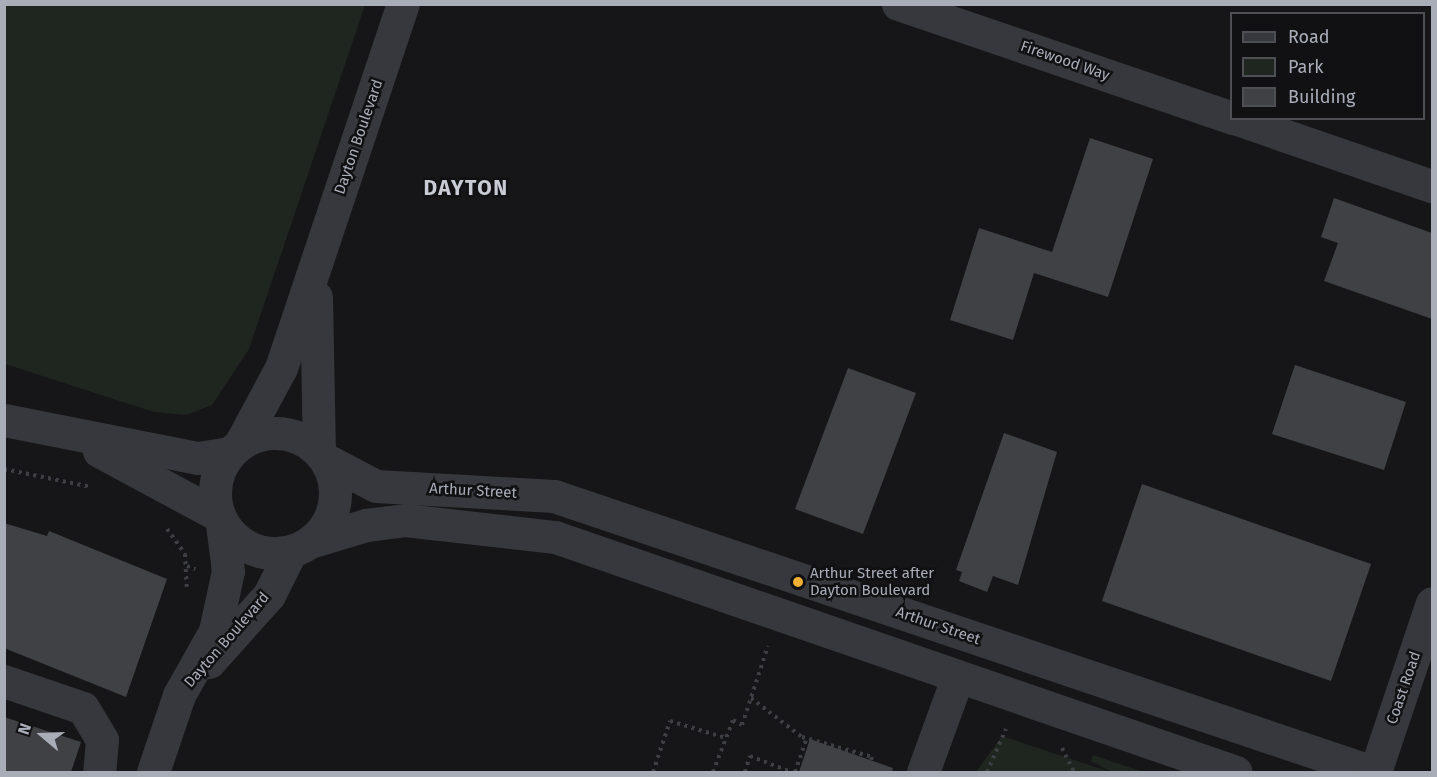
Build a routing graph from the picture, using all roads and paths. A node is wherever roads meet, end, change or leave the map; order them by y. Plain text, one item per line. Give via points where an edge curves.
1 (403, 4) edge
2 (898, 4) edge
3 (1230, 117) edge
4 (1239, 120) edge
5 (1432, 186) edge
6 (314, 269) junction
7 (4, 420) edge
8 (60, 432) junction
9 (235, 448) junction
10 (322, 456) junction
11 (4, 469) edge
12 (100, 492) dead end
13 (220, 519) junction
14 (162, 524) dead end
15 (301, 547) junction
16 (187, 566) junction
17 (226, 580) junction
18 (187, 593) dead end
19 (1432, 603) edge
20 (771, 636) dead end
21 (958, 676) junction
22 (4, 681) edge
23 (179, 695) junction
24 (751, 698) junction
25 (1006, 729) dead end
26 (726, 738) junction
27 (807, 738) junction
28 (99, 772) edge
29 (153, 772) edge
30 (652, 772) edge
31 (713, 772) edge
32 (744, 772) edge
33 (793, 772) edge
34 (867, 772) edge
35 (923, 772) edge
36 (987, 772) edge
37 (1236, 772) edge
38 (1374, 772) edge

1 - 6 street, Dayton Boulevard
2 - 3 street, Firewood Way
4 - 5 street, Firewood Way
6 - 9 street, Dayton Boulevard via 281,368
6 - 10 street, Dayton Boulevard
7 - 8 street
8 - 9 street via 198,458
8 - 13 street
9 - 10 street via 274,432 299,437
9 - 13 street via 216,482
10 - 15 street via 334,483 334,505
10 - 38 street, Arthur Street via 376,486 554,496
11 - 12 path
13 - 15 street via 256,551
13 - 17 street, Dayton Boulevard
14 - 16 path via 185,554
15 - 21 street via 366,525 405,520 555,537
15 - 23 street, Dayton Boulevard via 269,595
16 - 17 path
16 - 18 path
17 - 23 street, Dayton Boulevard via 215,631
19 - 38 street, Coast Road
20 - 24 path
21 - 35 street
21 - 37 street
22 - 28 street via 83,708 102,740
23 - 29 street, Dayton Boulevard
24 - 26 path via 742,725 733,720
24 - 27 path
25 - 36 path
26 - 30 path via 670,721
26 - 31 path
27 - 33 path
27 - 34 path via 872,757
32 - 33 path via 750,756

